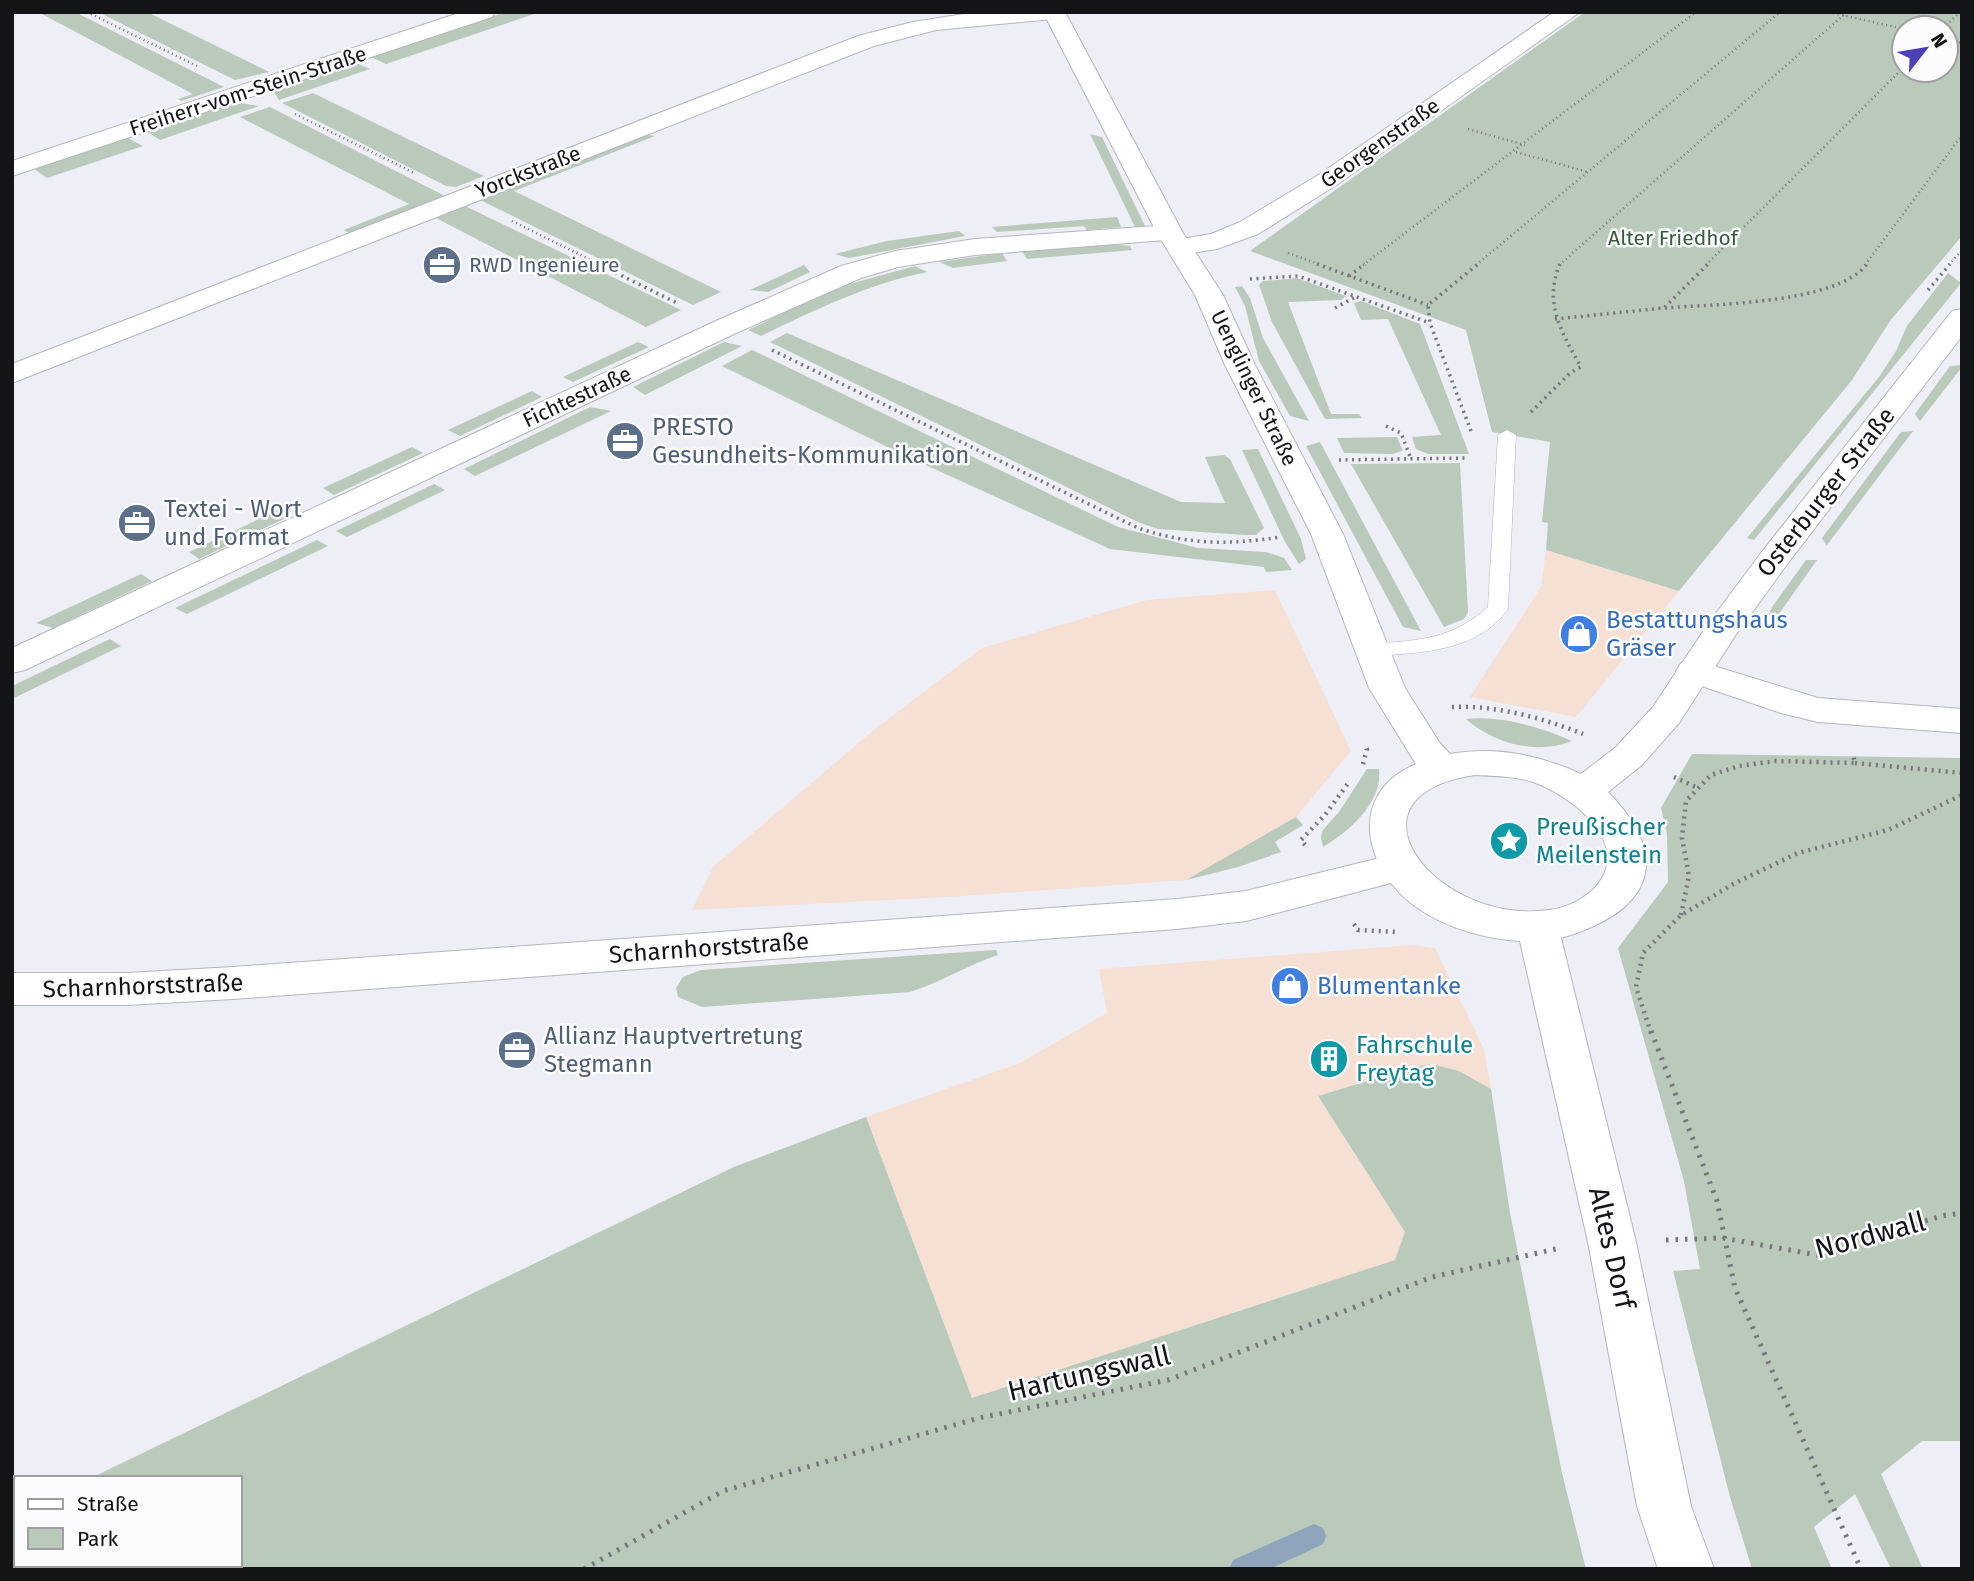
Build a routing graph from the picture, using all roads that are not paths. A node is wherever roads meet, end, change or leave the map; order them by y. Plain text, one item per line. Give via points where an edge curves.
1 (484, 12) edge
2 (1569, 12) edge
3 (1054, 13) edge
4 (12, 169) edge
5 (1174, 240) junction
6 (1962, 317) edge
7 (12, 374) edge
8 (1507, 435) road end
9 (1372, 650) junction
10 (12, 662) edge
11 (1694, 671) junction
12 (1962, 721) edge
13 (1441, 768) junction
14 (1583, 792) junction
15 (1400, 867) junction
16 (1537, 926) junction
17 (12, 989) edge
18 (1686, 1569) edge

1 - 4 street, Freiherr-vom-Stein-Straße
2 - 5 street, Georgenstraße via 1329,179 1250,228 1217,241
3 - 5 street, Uenglinger Straße
3 - 7 street, Yorckstraße via 915,26 866,41
5 - 9 street, Uenglinger Straße via 1202,283 1327,534
5 - 10 street, Fichtestraße via 975,247 850,272
6 - 11 street, Osterburger Straße via 1773,560
8 - 9 lane via 1498,609 1480,627 1454,640
9 - 13 street, Uenglinger Straße via 1392,697
11 - 12 street via 1794,705
11 - 14 street, Osterburger Straße via 1666,715 1629,756
13 - 14 street via 1475,763 1512,765 1549,775
13 - 15 street via 1415,780 1396,797 1387,818 1388,842
14 - 16 street via 1608,813 1623,838 1628,863 1621,887 1592,912
15 - 16 street via 1417,887 1471,916
15 - 17 street, Scharnhorststraße via 1246,906 1178,914 220,984
16 - 18 street, Altes Dorf via 1612,1242 1664,1506

